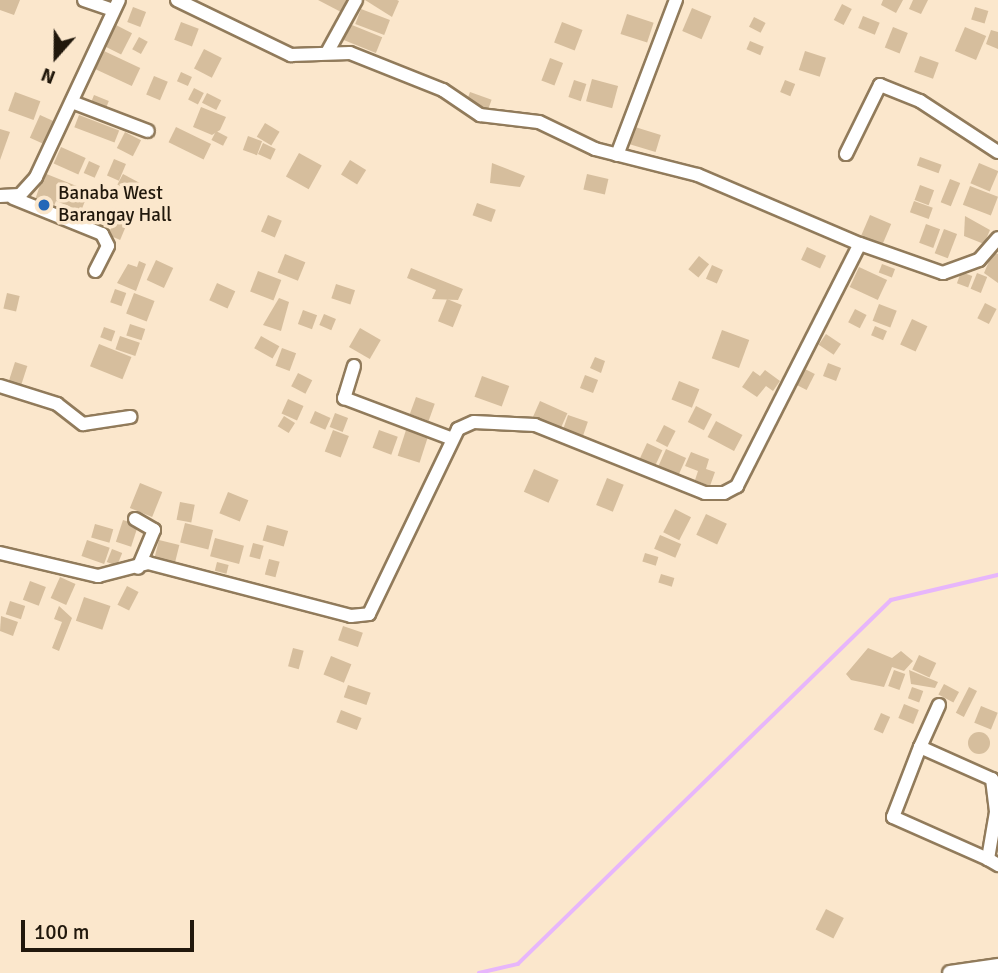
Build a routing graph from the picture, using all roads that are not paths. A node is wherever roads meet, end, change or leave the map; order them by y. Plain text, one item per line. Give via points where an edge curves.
1 (84, 0) edge
2 (162, 0) edge
3 (176, 0) edge
4 (356, 0) edge
5 (676, 0) edge
6 (116, 5) edge
7 (328, 51) junction
8 (72, 102) junction
9 (148, 131) dead end
10 (998, 152) edge
11 (846, 154) dead end
12 (617, 155) junction
13 (6, 197) edge
14 (998, 237) edge
15 (860, 244) junction
16 (95, 271) dead end
17 (355, 366) dead end
18 (0, 386) edge
19 (130, 417) dead end
20 (450, 438) junction
21 (135, 519) dead end
22 (0, 553) edge
23 (138, 568) junction
24 (939, 705) dead end
25 (920, 747) junction
26 (993, 862) edge
27 (998, 966) edge
28 (950, 973) edge

1 - 6 street
2 - 3 street
3 - 7 street via 291,55
4 - 7 street
5 - 12 street
6 - 8 street
7 - 12 street via 443,90 480,115 539,122
8 - 9 street
8 - 13 street via 36,177
10 - 11 street via 920,101 880,85
12 - 15 street via 743,191
13 - 16 street via 103,234 108,246
14 - 15 street via 979,260 943,273
15 - 20 street via 737,486 723,493 705,493 536,425 474,422
17 - 20 street via 344,398
18 - 19 street via 57,404 83,424
20 - 23 street via 369,614 351,616 148,564
21 - 23 street via 154,530
22 - 23 street via 98,576
24 - 25 street
25 - 26 street via 992,779 996,812
25 - 26 street via 893,817
27 - 28 main road

